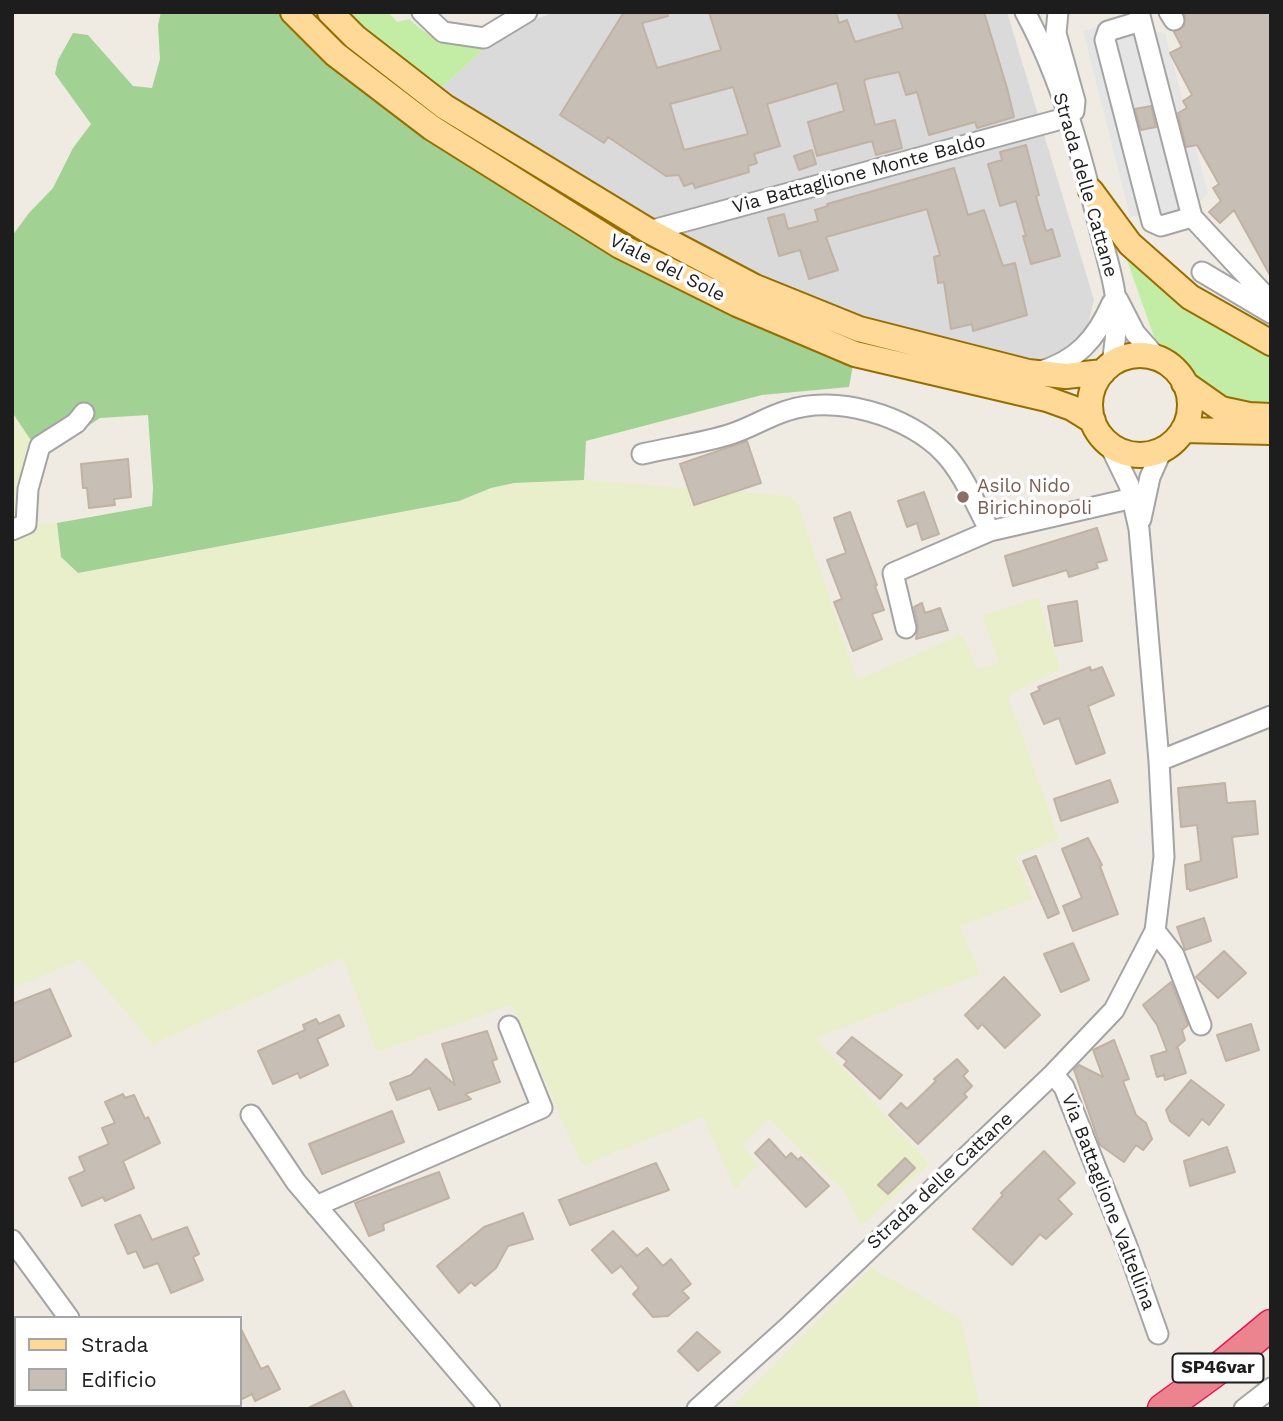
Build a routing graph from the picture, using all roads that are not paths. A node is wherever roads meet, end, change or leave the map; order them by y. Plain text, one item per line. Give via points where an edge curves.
1 (293, 12) edge
2 (330, 12) edge
3 (422, 12) edge
4 (527, 12) edge
5 (1025, 12) edge
6 (1035, 12) edge
7 (1058, 12) edge
8 (1140, 17) edge
9 (1038, 36) junction
10 (1069, 117) junction
11 (1091, 191) junction
12 (1192, 217) junction
13 (649, 231) junction
14 (1202, 272) dead end
15 (1115, 296) junction
16 (1271, 302) edge
17 (1271, 313) edge
18 (1271, 343) edge
19 (1158, 359) junction
20 (1107, 368) junction
21 (1034, 373) junction
22 (1184, 383) junction
23 (84, 413) dead end
24 (1271, 416) edge
25 (1093, 421) junction
26 (1183, 430) junction
27 (1271, 432) edge
28 (1109, 444) junction
29 (1162, 450) junction
30 (642, 454) dead end
31 (1133, 498) junction
32 (1139, 529) junction
33 (12, 530) edge
34 (990, 531) junction
35 (906, 628) dead end
36 (1271, 716) edge
37 (1159, 761) junction
38 (1155, 931) junction
39 (1201, 1025) dead end
40 (509, 1026) dead end
41 (1053, 1074) junction
42 (251, 1115) dead end
43 (316, 1206) junction
44 (12, 1240) edge
45 (67, 1316) edge
46 (1271, 1325) edge
47 (1158, 1334) dead end
48 (1271, 1388) edge
49 (490, 1409) edge
50 (697, 1409) edge
51 (1163, 1409) edge
52 (1244, 1409) edge

1 - 25 main road, Viale del Sole via 335,54 432,128 620,246 737,304 855,354 1046,399
2 - 13 main road, Viale del Sole via 445,107
3 - 4 street via 443,32 484,38
5 - 9 street, Strada delle Cattane
6 - 9 street, Strada delle Cattane
7 - 10 street via 1056,33 1075,102
8 - 12 street
8 - 12 street via 1108,31 1105,40 1152,222 1161,226
9 - 10 street, Strada delle Cattane
10 - 11 street, Strada delle Cattane
10 - 13 street, Via Battaglione Monte Baldo
11 - 15 street, Strada delle Cattane
11 - 18 main road via 1130,244 1190,297
12 - 16 street
13 - 21 main road, Viale del Sole via 755,287 859,329
14 - 17 street
15 - 19 street, Strada delle Cattane via 1135,333
15 - 20 street, Strada delle Cattane via 1116,333
15 - 21 street, Strada delle Cattane via 1103,324 1083,349 1058,366
19 - 20 main road via 1142,355
19 - 22 main road
20 - 21 main road via 1066,376
20 - 25 main road via 1093,390
22 - 24 main road via 1221,409
22 - 26 main road via 1189,411
23 - 33 street via 40,446 28,489 26,524
25 - 28 main road, Viale del Sole
26 - 27 main road
26 - 29 main road
28 - 29 main road via 1129,454
28 - 31 street, Strada delle Cattane
29 - 32 street, Strada delle Cattane via 1150,477
30 - 34 street via 733,433 787,410 821,404 875,414 929,438 946,454
31 - 32 street, Strada delle Cattane
31 - 34 street
32 - 37 street, Strada delle Cattane
34 - 35 street via 893,573
36 - 37 street
37 - 38 street, Strada delle Cattane via 1164,857
38 - 39 street via 1174,955
38 - 41 street, Strada delle Cattane via 1114,1010
40 - 43 street via 542,1108
41 - 47 street, Via Battaglione Valtellina via 1064,1087
41 - 50 street, Strada delle Cattane
42 - 43 street
43 - 49 street
44 - 45 street
46 - 51 highway, SP46var
48 - 52 street

